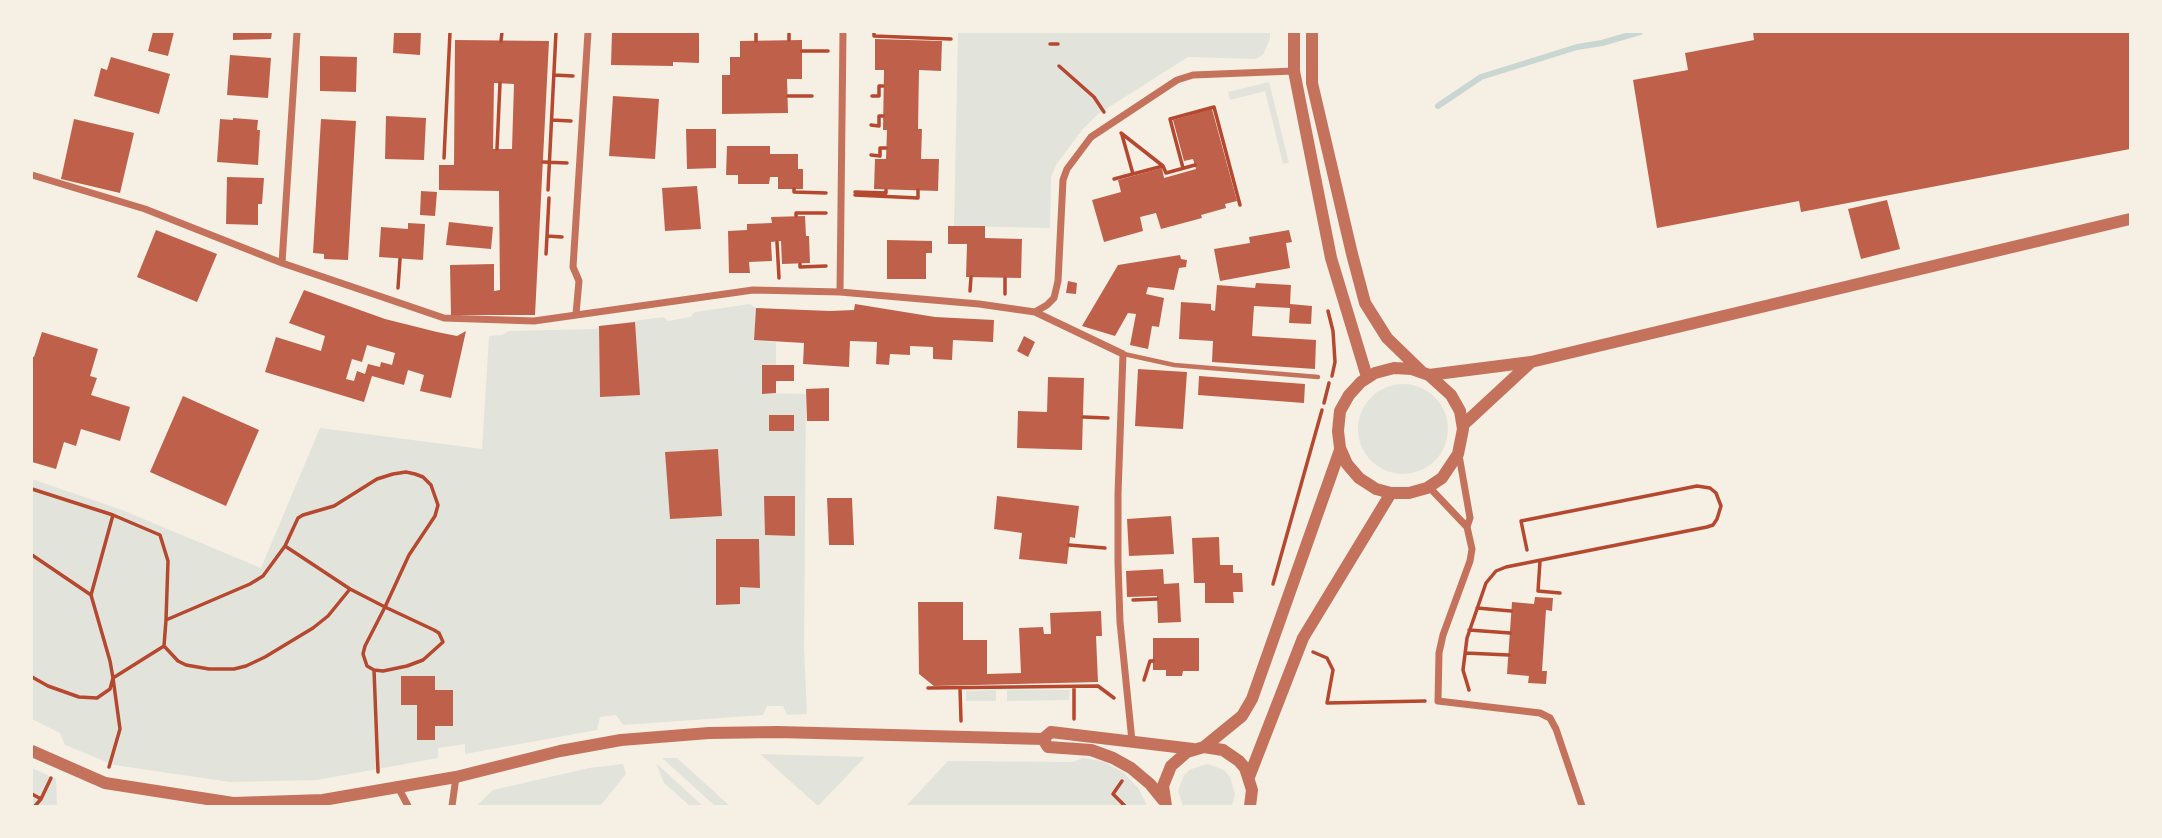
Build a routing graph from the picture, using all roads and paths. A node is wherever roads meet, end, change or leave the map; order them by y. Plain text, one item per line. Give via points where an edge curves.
1 (297, 32) edge
2 (450, 32) edge
3 (502, 32) edge
4 (556, 32) edge
5 (588, 32) edge
6 (756, 32) edge
7 (789, 32) edge
8 (843, 32) edge
9 (874, 32) edge
10 (1294, 32) edge
11 (1312, 32) edge
12 (951, 39) dead end
13 (789, 40) dead end
14 (501, 41) dead end
15 (757, 41) dead end
16 (1050, 44) dead end
17 (1058, 44) dead end
18 (802, 51) dead end
19 (828, 51) dead end
20 (1059, 66) dead end
21 (1294, 71) junction
22 (500, 83) dead end
23 (884, 86) dead end
24 (788, 96) dead end
25 (812, 96) dead end
26 (872, 96) dead end
27 (1104, 112) dead end
28 (883, 116) dead end
29 (871, 125) dead end
30 (886, 148) dead end
31 (497, 149) dead end
32 (871, 155) dead end
33 (444, 158) dead end
34 (543, 162) dead end
35 (550, 162) junction
36 (580, 163) junction
37 (1195, 165) dead end
38 (1163, 166) junction
39 (1183, 168) junction
40 (1133, 174) junction
41 (32, 175) edge
42 (1114, 179) dead end
43 (794, 189) dead end
44 (548, 190) dead end
45 (886, 190) dead end
46 (918, 190) dead end
47 (826, 193) dead end
48 (549, 198) dead end
49 (1240, 205) dead end
50 (826, 213) dead end
51 (796, 216) dead end
52 (2130, 219) edge
53 (547, 236) junction
54 (575, 238) junction
55 (777, 242) dead end
56 (546, 254) dead end
57 (400, 259) dead end
58 (282, 263) junction
59 (800, 264) dead end
60 (826, 266) dead end
61 (971, 277) dead end
62 (1005, 278) dead end
63 (779, 282) dead end
64 (840, 292) junction
65 (970, 293) dead end
66 (397, 295) dead end
67 (1005, 296) dead end
68 (1327, 308) dead end
69 (1035, 312) junction
70 (576, 314) junction
71 (1123, 354) junction
72 (1531, 362) junction
73 (1425, 373) junction
74 (1318, 377) dead end
75 (1367, 377) junction
76 (1083, 417) dead end
77 (1108, 418) dead end
78 (1463, 425) junction
79 (1340, 450) junction
80 (1458, 454) junction
81 (1429, 487) junction
82 (32, 489) edge
83 (1391, 493) junction
84 (113, 515) junction
85 (1467, 527) junction
86 (1069, 545) dead end
87 (285, 546) junction
88 (1105, 548) dead end
89 (1527, 550) dead end
90 (32, 555) edge
91 (1540, 561) junction
92 (350, 589) junction
93 (1271, 590) dead end
94 (1560, 593) dead end
95 (90, 595) junction
96 (1157, 599) dead end
97 (1127, 600) dead end
98 (385, 607) junction
99 (1477, 608) junction
100 (1511, 611) dead end
101 (166, 620) junction
102 (1469, 630) junction
103 (1510, 633) dead end
104 (164, 646) junction
105 (1313, 651) dead end
106 (1465, 653) junction
107 (1508, 656) dead end
108 (1153, 661) dead end
109 (374, 670) junction
110 (32, 677) edge
111 (113, 678) junction
112 (1143, 680) dead end
113 (1074, 687) junction
114 (928, 688) dead end
115 (960, 688) junction
116 (1472, 695) dead end
117 (1115, 699) dead end
118 (1438, 701) junction
119 (1074, 720) dead end
120 (961, 721) dead end
121 (1043, 739) junction
122 (1132, 741) junction
123 (1199, 748) junction
124 (32, 751) edge
125 (58, 764) junction
126 (378, 772) dead end
127 (1127, 774) dead end
128 (456, 776) junction
129 (1249, 777) junction
130 (105, 783) junction
131 (398, 787) junction
132 (32, 794) edge
133 (41, 799) junction
134 (1164, 803) edge
135 (35, 807) edge
136 (408, 807) edge
137 (452, 807) edge
138 (1125, 807) edge
139 (1250, 807) edge
140 (1582, 807) edge

1 - 58 street
2 - 33 path
3 - 14 path
4 - 35 path
5 - 36 street
6 - 15 path
7 - 13 path
8 - 64 street
9 - 12 path via 874,36
10 - 21 street
11 - 73 street via 1312,83 1365,303 1387,338
16 - 17 path
18 - 19 path
20 - 27 path
21 - 69 street via 1194,75 1177,80 1091,137 1063,180 1054,298
21 - 75 street via 1331,258
22 - 31 path
23 - 26 path via 879,86 879,96
24 - 25 path
28 - 29 path via 879,116 879,126
30 - 32 path via 880,148 880,156
34 - 35 path
35 - 36 path
35 - 44 path
36 - 54 street
37 - 39 path
38 - 39 path via 1166,173
38 - 40 path
38 - 40 path via 1121,133
39 - 49 path via 1170,119 1214,107
40 - 42 path
41 - 58 street via 145,209
43 - 47 path
45 - 46 path via 855,193 918,198
48 - 53 path
50 - 51 path
52 - 72 street
53 - 54 path
53 - 56 path
54 - 70 street
55 - 63 path
57 - 66 path
58 - 70 street via 444,318 534,321
59 - 60 path
61 - 65 path
62 - 67 path
64 - 69 street
64 - 70 street via 753,290
68 - 93 path via 1335,362
69 - 71 street
71 - 74 lane via 1174,365
71 - 122 street via 1118,585
72 - 73 street
72 - 78 street
73 - 75 street via 1394,368
73 - 78 street via 1451,394
75 - 79 street via 1340,411
76 - 77 path
78 - 80 street
79 - 83 street via 1360,478
79 - 123 street via 1252,699 1227,731
80 - 81 street via 1442,478
80 - 85 street via 1470,518
81 - 83 street
81 - 85 street
82 - 84 path
83 - 129 street via 1303,638
84 - 95 path
84 - 101 path via 160,535 167,561
85 - 118 street via 1470,561 1443,635
86 - 88 path
87 - 92 path
87 - 98 path via 303,515 334,506 377,479 406,472 423,477 436,497 435,516 413,548
87 - 101 path via 263,576
89 - 91 path via 1521,521 1697,486 1710,488 1719,499 1720,513 1713,525
90 - 95 path
91 - 94 path via 1538,591
91 - 99 path via 1496,571
92 - 98 path
92 - 104 path via 313,628 246,666 196,668 178,661
95 - 111 path
96 - 97 path
98 - 109 path via 363,654 367,666
98 - 109 path via 439,633 443,642 423,660 394,670
99 - 100 path
99 - 102 path
101 - 104 path
102 - 103 path
102 - 106 path
104 - 111 path
105 - 118 path via 1327,658 1333,670 1328,703
106 - 107 path
106 - 116 path via 1463,670
108 - 112 path
109 - 126 path
110 - 111 path via 89,698 104,695
111 - 130 path via 120,729
113 - 115 path
113 - 117 path via 1098,686
113 - 119 path
114 - 115 path
115 - 120 path
118 - 140 street via 1541,713 1550,718
121 - 122 street via 1051,732
121 - 128 street via 697,734 621,740
121 - 134 street via 1048,747 1091,750 1131,768 1150,783
122 - 123 street
123 - 129 street via 1232,754
123 - 134 street via 1175,761 1167,773
124 - 125 street
125 - 130 street
125 - 133 path
127 - 138 path via 1113,794
128 - 131 street
128 - 137 street
129 - 139 street
130 - 131 street via 233,803 323,800
131 - 136 street
132 - 133 path
133 - 135 path

